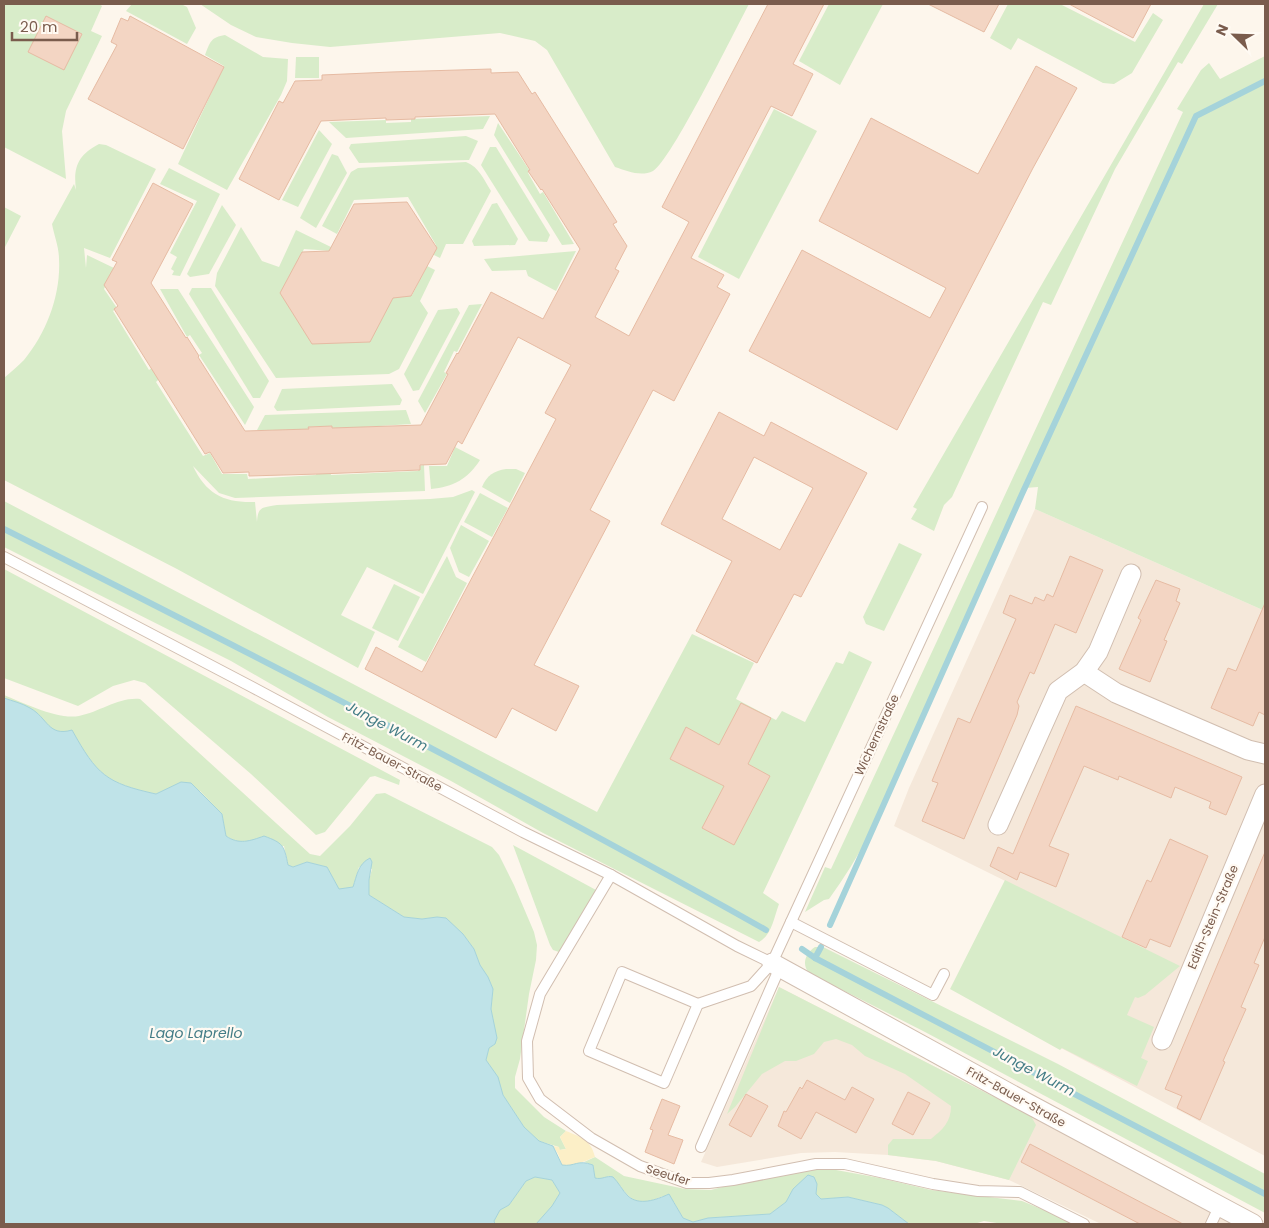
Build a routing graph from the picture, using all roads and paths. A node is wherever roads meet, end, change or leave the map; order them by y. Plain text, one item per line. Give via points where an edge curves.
1 (982, 507) dead end
2 (4, 557) edge
3 (1131, 574) dead end
4 (1084, 672) junction
5 (1265, 754) edge
6 (1265, 794) edge
7 (998, 826) dead end
8 (611, 875) junction
9 (791, 922) junction
10 (776, 965) junction
11 (944, 974) dead end
12 (698, 1004) junction
13 (1162, 1040) dead end
14 (701, 1147) dead end
15 (1219, 1206) junction
16 (1084, 1224) edge
17 (1211, 1224) edge
18 (1253, 1224) edge

1 - 9 lane, Wichernstraße
2 - 8 lane, Fritz-Bauer-Straße via 523,832
3 - 4 street via 1098,652
4 - 5 street via 1116,693 1248,750
4 - 7 street via 1058,691
6 - 13 street, Edith-Stein-Straße
8 - 10 lane, Fritz-Bauer-Straße
8 - 16 lane, Seeufer via 540,994 527,1041 528,1078 540,1099 591,1138 640,1166 687,1183 733,1180 816,1164 846,1164 933,1184 1020,1192
9 - 10 lane, Wichernstraße
9 - 11 lane via 933,995
10 - 12 lane via 751,986
10 - 14 lane
10 - 15 street, Fritz-Bauer-Straße
12 - 12 lane via 622,972 589,1051 664,1083
15 - 17 lane
15 - 18 street, Fritz-Bauer-Straße

